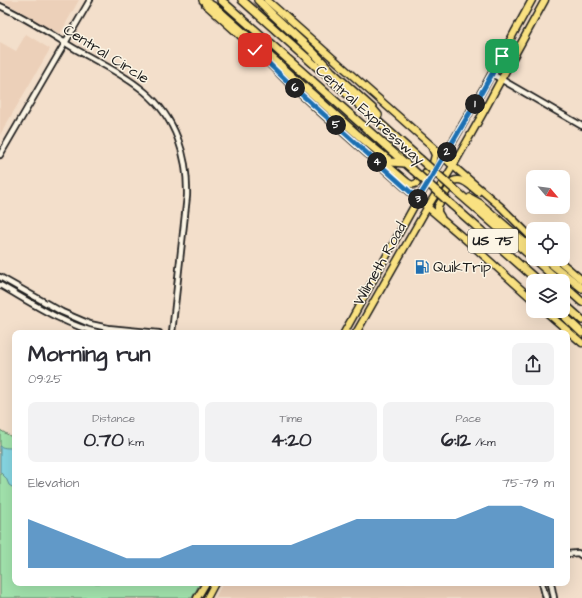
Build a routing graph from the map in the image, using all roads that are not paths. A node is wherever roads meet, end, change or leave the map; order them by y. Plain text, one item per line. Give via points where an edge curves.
1 (90, 0) edge
2 (202, 0) edge
3 (221, 0) edge
4 (242, 0) edge
5 (258, 0) edge
6 (267, 0) edge
7 (532, 0) edge
8 (545, 0) edge
9 (0, 6) edge
10 (66, 43) junction
11 (492, 74) junction
12 (501, 79) junction
13 (582, 126) edge
14 (390, 131) junction
15 (432, 146) junction
16 (363, 149) junction
17 (0, 155) edge
18 (444, 157) junction
19 (404, 163) junction
20 (453, 166) junction
21 (455, 190) junction
22 (418, 199) junction
23 (501, 207) junction
24 (427, 208) junction
25 (442, 220) junction
26 (405, 223) junction
27 (526, 232) edge
28 (526, 244) edge
29 (526, 251) edge
30 (543, 266) edge
31 (554, 266) edge
32 (565, 266) edge
33 (391, 270) junction
34 (528, 274) edge
35 (551, 274) edge
36 (0, 277) edge
37 (582, 280) edge
38 (11, 283) junction
39 (0, 285) edge
40 (582, 288) edge
41 (8, 289) junction
42 (570, 291) edge
43 (526, 294) edge
44 (582, 302) edge
45 (570, 309) edge
46 (553, 318) edge
47 (566, 318) edge
48 (582, 320) edge
49 (85, 322) junction
50 (349, 325) junction
51 (83, 328) junction
52 (90, 330) edge
53 (128, 330) edge
54 (172, 330) edge
55 (346, 330) edge
56 (355, 330) edge
57 (358, 330) edge
58 (567, 330) edge
59 (570, 333) edge
60 (582, 333) edge
61 (582, 343) edge
62 (570, 554) edge
63 (582, 556) edge
64 (204, 586) edge
65 (213, 586) edge
66 (543, 586) edge
67 (552, 586) edge
68 (197, 598) edge
69 (207, 598) edge
70 (546, 598) edge
71 (554, 598) edge

1 - 10 street
2 - 16 main road via 296,90
2 - 19 highway via 216,8 391,162
3 - 19 highway, Central Expressway / US 75
4 - 14 highway, Central Expressway / US 75
5 - 14 highway via 372,108
6 - 15 main road
7 - 11 main road, Wilmeth Road
8 - 12 main road, Wilmeth Road
9 - 10 street, Central Circle
10 - 17 street
10 - 54 street, Central Circle via 145,92 164,113 177,136 185,162 187,190
11 - 12 street
11 - 18 main road, Wilmeth Road
12 - 13 street
12 - 20 main road, Wilmeth Road
14 - 21 highway, Central Expressway / US 75, bridge
15 - 16 main road via 435,155 433,162 414,185 410,185 386,164
15 - 18 main road
16 - 22 main road
18 - 20 main road
18 - 22 main road, Wilmeth Road
19 - 34 highway, Central Expressway / US 75, bridge
20 - 23 main road
20 - 24 main road, Wilmeth Road
21 - 28 highway via 478,203
21 - 29 highway, Central Expressway / US 75
22 - 24 main road
22 - 26 main road, Wilmeth Road
23 - 25 main road via 483,197 462,180 456,180 438,206
23 - 27 main road
24 - 25 main road
24 - 33 main road, Wilmeth Road
25 - 43 main road
26 - 33 main road via 386,263
26 - 50 main road, Wilmeth Road
30 - 35 highway, Central Expressway / US 75
31 - 40 highway
32 - 37 main road
33 - 57 main road, Wilmeth Road
36 - 38 street
38 - 41 street
38 - 49 street
39 - 41 street
41 - 51 street via 65,321
42 - 44 highway
45 - 48 highway
46 - 58 main road
47 - 60 highway
49 - 51 street
49 - 53 street
50 - 55 main road, Wilmeth Road
50 - 56 main road
51 - 52 street
59 - 61 main road
62 - 63 street
64 - 68 main road
65 - 69 main road
66 - 70 street
67 - 71 street

